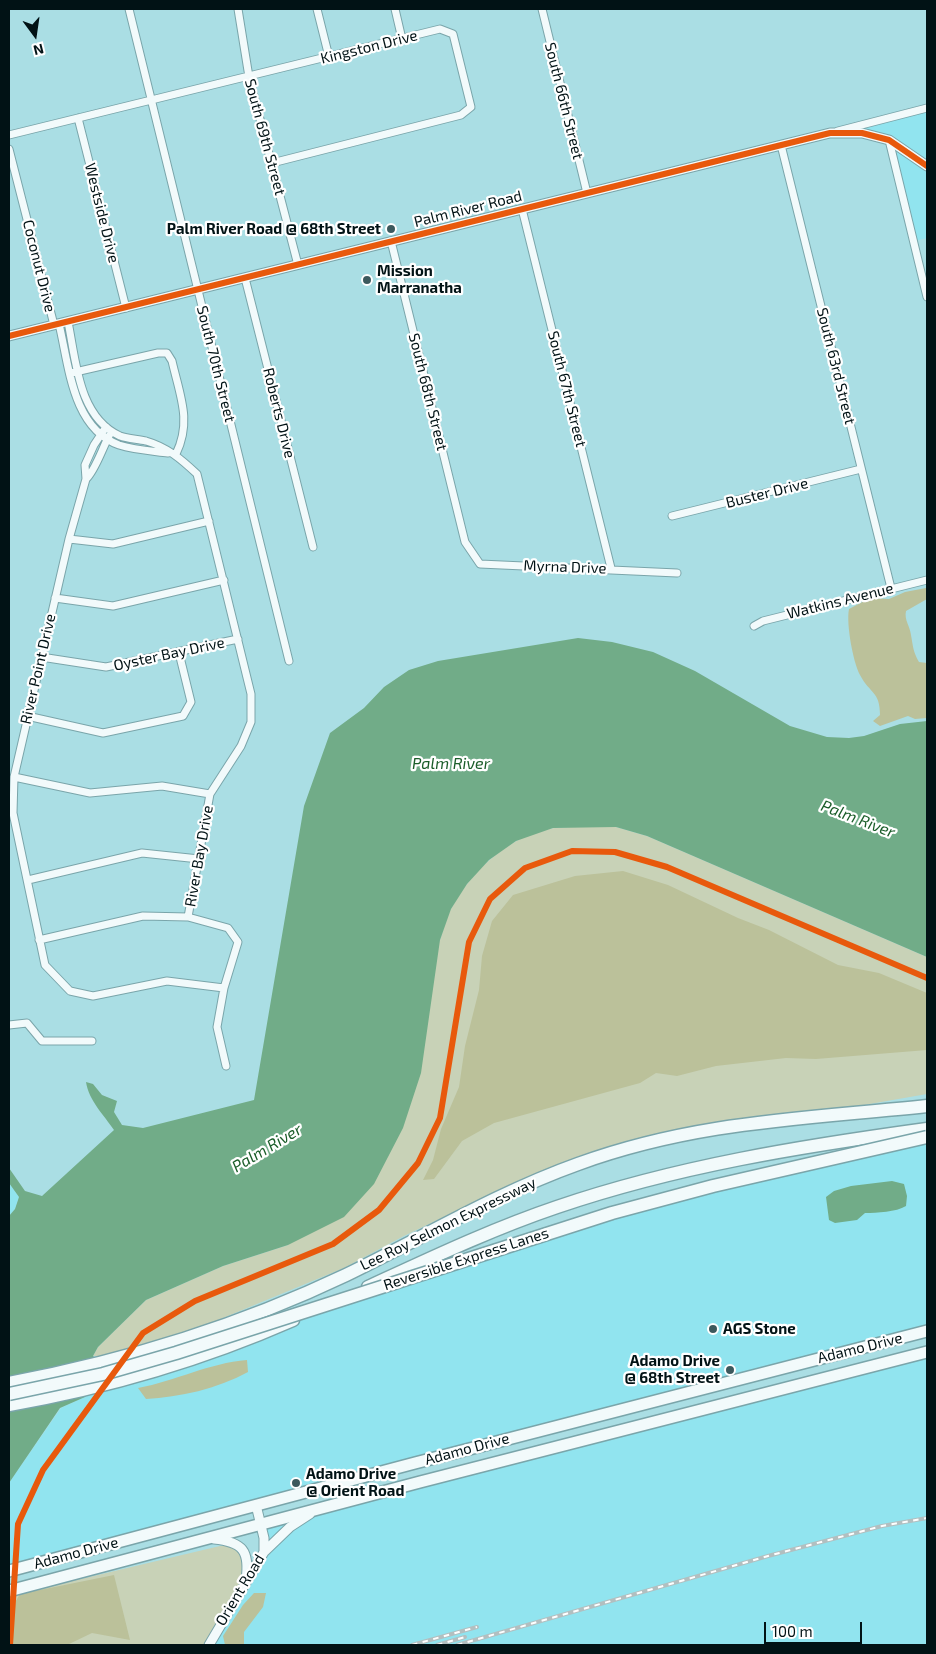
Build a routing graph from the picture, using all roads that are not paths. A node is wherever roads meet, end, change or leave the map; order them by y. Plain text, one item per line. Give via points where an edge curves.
1 (129, 9) edge
2 (238, 9) edge
3 (317, 9) edge
4 (394, 9) edge
5 (542, 9) edge
6 (402, 39) junction
7 (329, 57) junction
8 (249, 77) junction
9 (152, 100) junction
10 (927, 108) edge
11 (78, 118) junction
12 (830, 133) junction
13 (9, 136) edge
14 (888, 140) junction
15 (781, 145) junction
16 (9, 149) edge
17 (272, 163) junction
18 (927, 166) edge
19 (587, 193) junction
20 (522, 209) junction
21 (391, 241) junction
22 (298, 265) junction
23 (245, 278) junction
24 (198, 290) junction
25 (927, 296) edge
26 (126, 308) junction
27 (60, 324) junction
28 (9, 336) edge
29 (79, 371) junction
30 (71, 373) junction
31 (107, 433) junction
32 (176, 454) junction
33 (861, 469) junction
34 (672, 516) dead end
35 (210, 521) junction
36 (69, 539) junction
37 (465, 542) joint
38 (313, 547) dead end
39 (611, 568) junction
40 (677, 573) dead end
41 (224, 580) junction
42 (927, 580) edge
43 (891, 588) junction
44 (55, 598) junction
45 (754, 626) dead end
46 (238, 639) junction
47 (179, 653) junction
48 (41, 657) junction
49 (289, 661) dead end
50 (27, 716) junction
51 (14, 777) junction
52 (210, 794) junction
53 (199, 859) junction
54 (28, 880) junction
55 (188, 917) junction
56 (40, 940) junction
57 (224, 988) junction
58 (9, 1025) edge
59 (92, 1041) dead end
60 (226, 1066) dead end
61 (927, 1106) edge
62 (927, 1128) edge
63 (927, 1137) edge
64 (927, 1331) edge
65 (927, 1352) edge
66 (843, 1353) junction
67 (848, 1372) junction
68 (9, 1383) edge
69 (9, 1394) edge
70 (9, 1405) edge
71 (633, 1406) junction
72 (645, 1424) junction
73 (415, 1463) junction
74 (420, 1482) junction
75 (255, 1506) junction
76 (317, 1509) junction
77 (261, 1524) junction
78 (208, 1538) junction
79 (264, 1552) junction
80 (9, 1571) edge
81 (245, 1585) junction
82 (9, 1591) edge
83 (209, 1645) edge

1 - 9 street, South 70th Street
2 - 8 street, South 69th Street
3 - 7 street
4 - 6 street
5 - 19 street, South 66th Street
6 - 7 street, Kingston Drive
6 - 17 street, Kingston Drive via 440,29 453,34 471,107 461,115
7 - 8 street, Kingston Drive
8 - 9 street, Kingston Drive
8 - 17 street, South 69th Street
9 - 11 street, Kingston Drive
9 - 24 street, South 70th Street
10 - 12 street
11 - 13 street, Kingston Drive
11 - 26 street, Westside Drive
12 - 14 street, Palm River Road via 862,133
12 - 15 street, Palm River Road
14 - 18 street, Palm River Road
14 - 25 street
15 - 19 street, Palm River Road
15 - 33 street, South 63rd Street
16 - 27 street, Coconut Drive
17 - 22 street, South 69th Street
19 - 20 street, Palm River Road
20 - 21 street, Palm River Road
20 - 39 street, South 67th Street
21 - 22 street, Palm River Road
21 - 37 street, South 68th Street
22 - 23 street, Palm River Road
23 - 24 street, Palm River Road
23 - 38 street, Roberts Drive
24 - 26 street, Palm River Road
24 - 49 street, South 70th Street
26 - 27 street, Palm River Road
27 - 28 street, Palm River Road
27 - 29 street
27 - 30 street
29 - 30 street
29 - 31 street via 85,399
29 - 32 street via 158,353 167,354 172,361 186,418 183,440
30 - 31 street via 79,406 91,423
31 - 32 street, River Bay Drive via 146,441
31 - 36 street, River Point Drive via 94,445 85,465 86,479
32 - 35 street, River Bay Drive via 197,474
33 - 34 street, Buster Drive
33 - 43 street, South 63rd Street
35 - 36 street via 113,544
35 - 41 street, River Bay Drive
36 - 44 street, River Point Drive
37 - 39 street, Myrna Drive via 480,564
39 - 40 street, Myrna Drive
41 - 44 street via 113,606
41 - 46 street, River Bay Drive
42 - 43 street, Watkins Avenue
43 - 45 street, Watkins Avenue
44 - 48 street, River Point Drive
46 - 47 street, Oyster Bay Drive
46 - 52 street, River Bay Drive via 252,694 252,722 241,746
47 - 48 street, Oyster Bay Drive via 106,667
47 - 50 street via 191,702 184,716 103,732
48 - 50 street, River Point Drive
50 - 51 street, River Point Drive
51 - 52 street via 90,793 162,786
51 - 54 street, River Point Drive via 13,813
52 - 53 street, River Bay Drive
53 - 54 street via 142,853
53 - 55 street, River Bay Drive
54 - 56 street, River Point Drive
55 - 56 street via 142,916
55 - 57 street, River Bay Drive via 228,928 238,942
56 - 57 street, River Point Drive via 45,965 70,991 92,996 167,981
57 - 60 street, River Bay Drive via 217,1027
58 - 59 street via 27,1023 42,1041
61 - 68 highway, Lee Roy Selmon Expressway via 734,1125 676,1135 606,1154 507,1192 344,1276 259,1312 160,1347
62 - 70 highway, Lee Roy Selmon Expressway via 761,1155 578,1200 480,1236 236,1344 124,1379
63 - 69 highway, Reversible Express Lanes, bridge via 629,1208 167,1356 96,1376
64 - 66 main road, Adamo Drive
65 - 67 main road, Adamo Drive
66 - 67 main road
66 - 71 main road, Adamo Drive
67 - 72 main road, Adamo Drive
71 - 72 main road
71 - 73 main road, Adamo Drive
72 - 74 main road, Adamo Drive
73 - 74 main road
73 - 75 main road, Adamo Drive
74 - 76 main road, Adamo Drive
75 - 77 street, Orient Road
75 - 80 main road, Adamo Drive
76 - 77 main road, Adamo Drive
76 - 79 street via 290,1527
77 - 78 main road, Adamo Drive
77 - 79 street, Orient Road
78 - 81 street via 232,1541 243,1550 248,1567
78 - 82 main road, Adamo Drive
79 - 81 street, Orient Road
81 - 83 street, Orient Road

